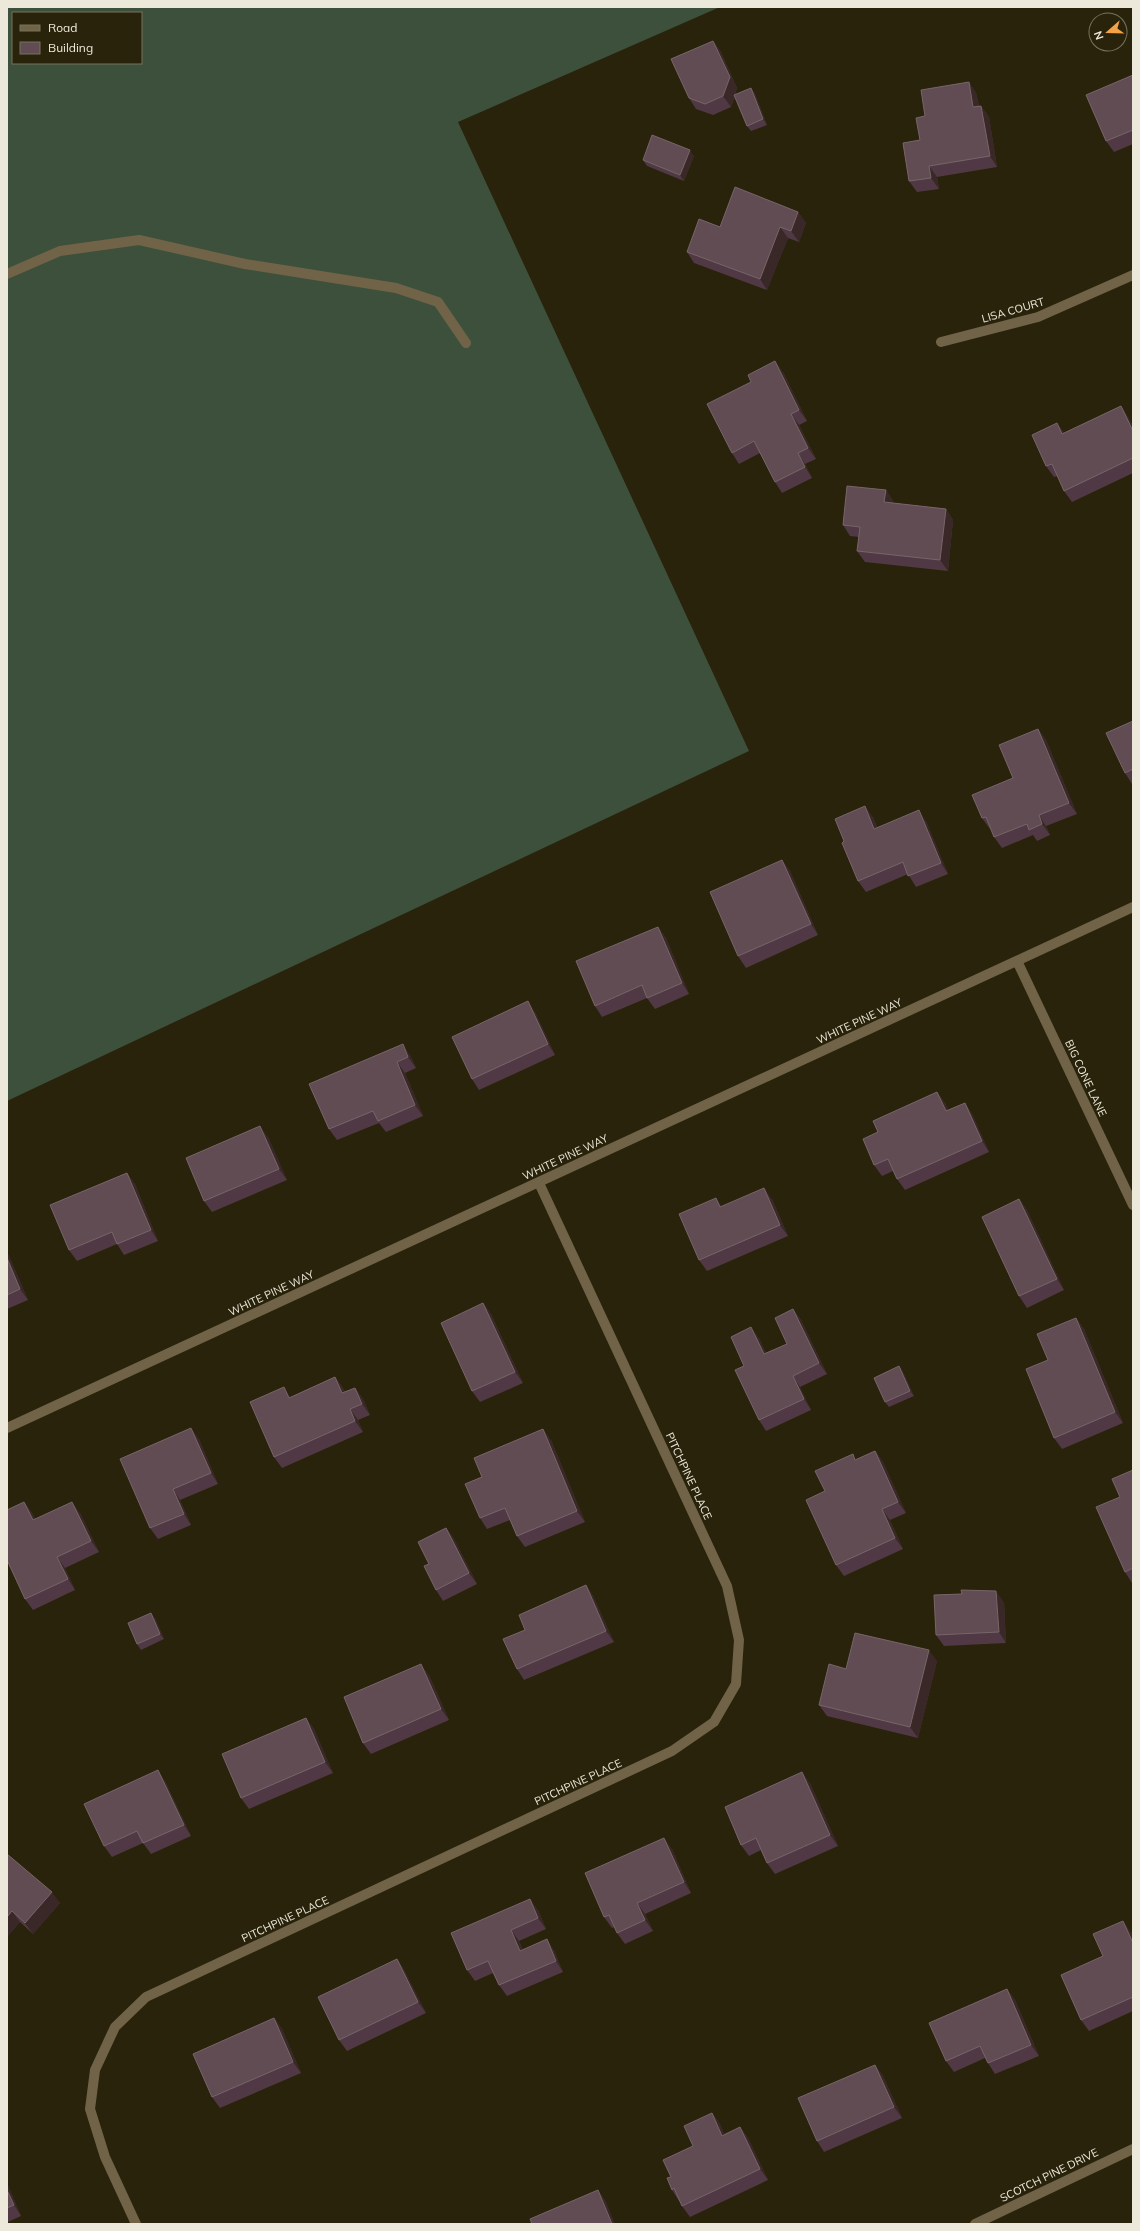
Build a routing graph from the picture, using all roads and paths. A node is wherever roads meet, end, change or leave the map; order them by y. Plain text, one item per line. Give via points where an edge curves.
1 (7, 274) edge
2 (1133, 275) edge
3 (941, 342) dead end
4 (466, 343) dead end
5 (1133, 907) edge
6 (1017, 961) junction
7 (539, 1183) junction
8 (1133, 1205) edge
9 (7, 1428) edge
10 (1133, 2149) edge
11 (136, 2224) edge
12 (975, 2224) edge

1 - 4 street via 60,251 139,240 245,264 396,288 438,302
2 - 3 street, LISA COURT via 1038,317
5 - 6 street, WHITE PINE WAY
6 - 7 street, WHITE PINE WAY
6 - 8 street, BIG CONE LANE
7 - 9 street, WHITE PINE WAY
7 - 11 street, PITCHPINE PLACE via 727,1586 739,1640 736,1684 714,1722 672,1751 146,1997 115,2027 95,2070 90,2109 105,2158
10 - 12 street, SCOTCH PINE DRIVE

